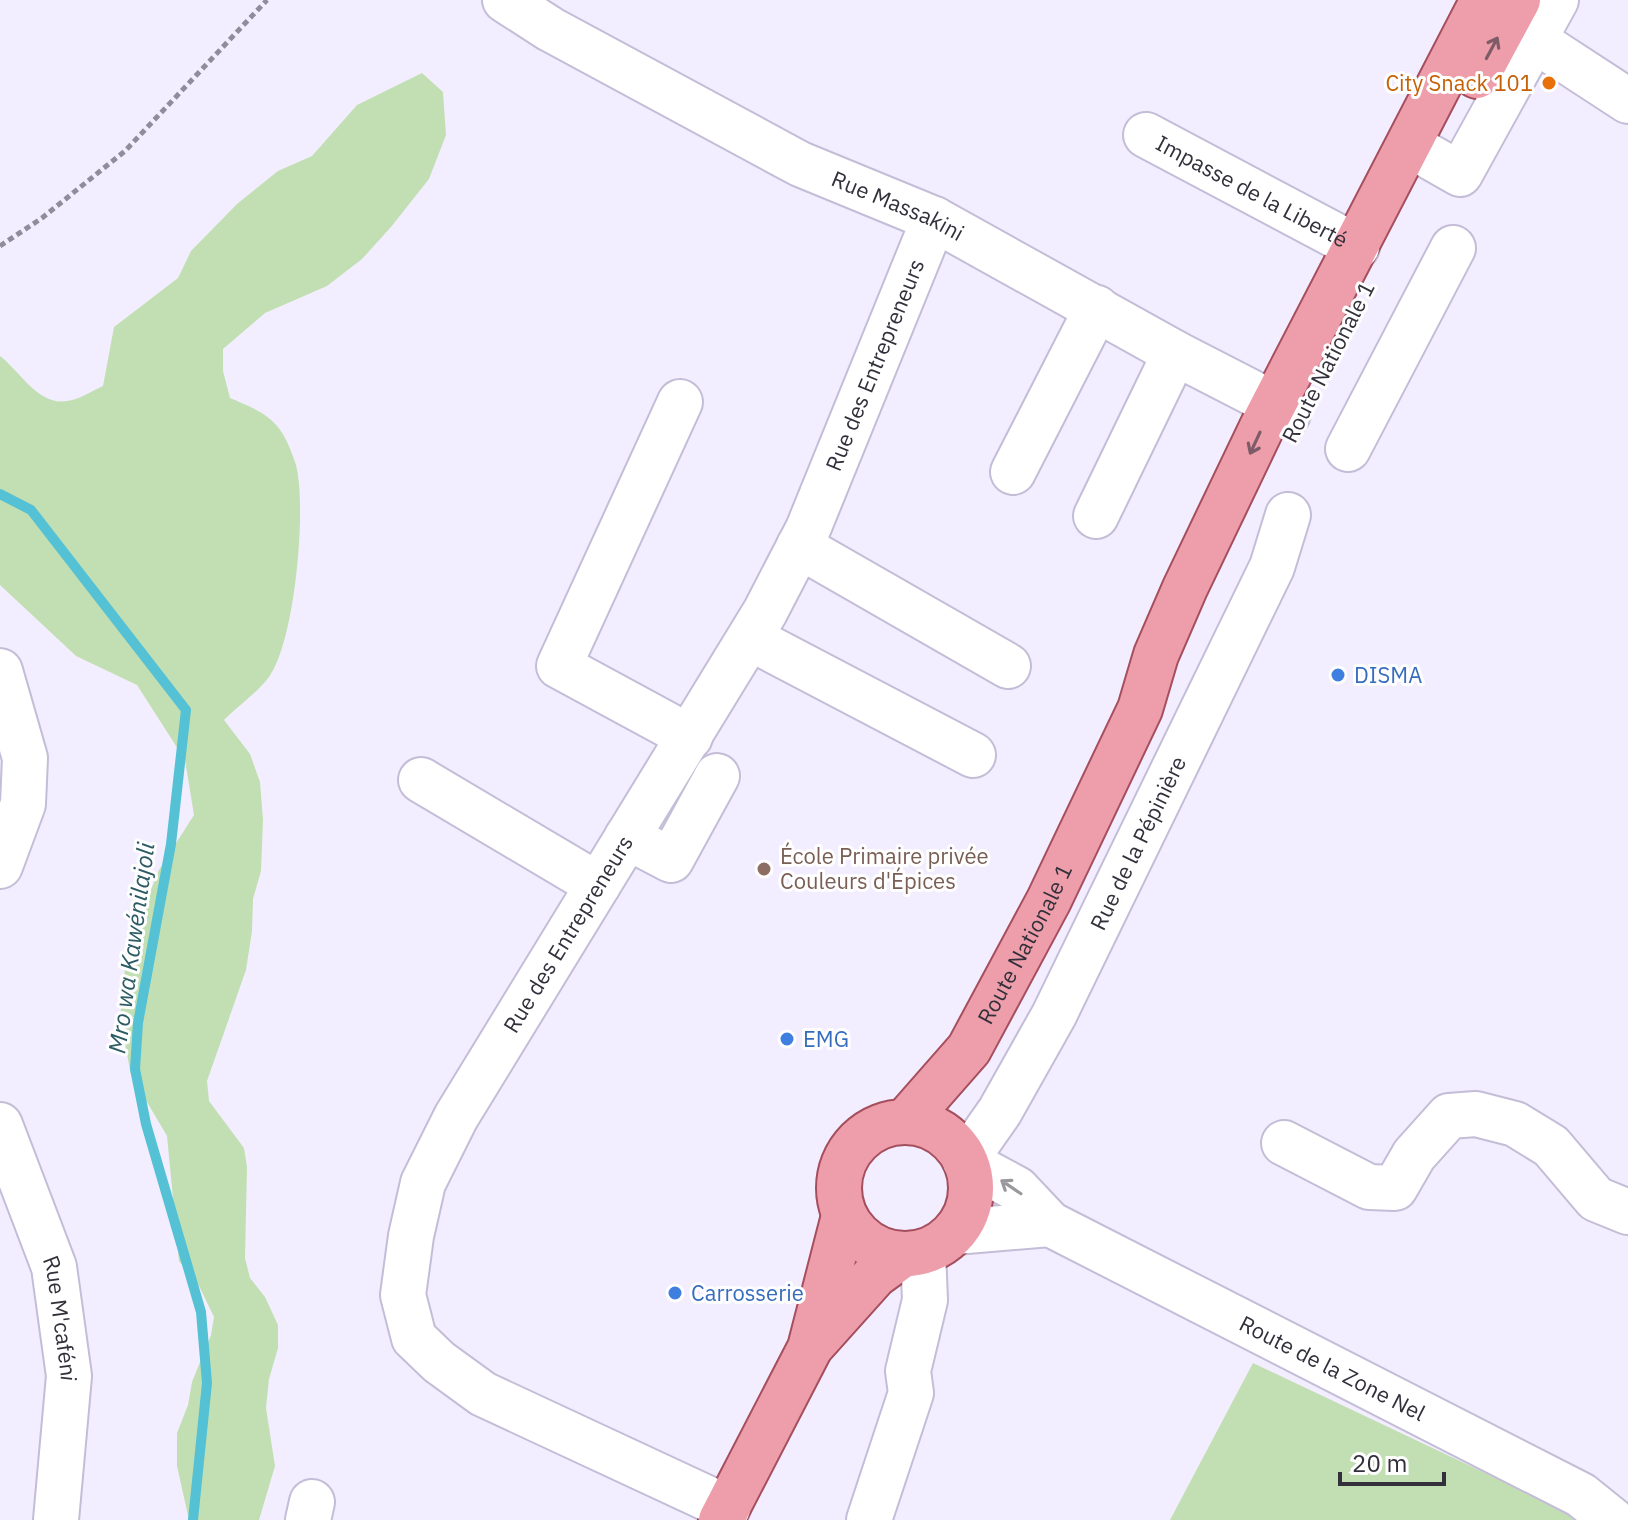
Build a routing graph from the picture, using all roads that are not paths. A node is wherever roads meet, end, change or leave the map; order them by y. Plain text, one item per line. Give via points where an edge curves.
1 (505, 0) edge
2 (1516, 9) edge
3 (1628, 101) edge
4 (1146, 135) dead end
5 (1421, 152) junction
6 (934, 219) junction
7 (1357, 247) junction
8 (1453, 248) dead end
9 (1097, 308) junction
10 (1175, 353) junction
11 (680, 402) dead end
12 (1281, 409) junction
13 (1348, 449) dead end
14 (1013, 472) dead end
15 (1288, 515) dead end
16 (1096, 516) dead end
17 (799, 546) junction
18 (750, 638) junction
19 (1008, 666) dead end
20 (0, 671) edge
21 (1140, 709) junction
22 (684, 746) junction
23 (973, 755) dead end
24 (421, 780) dead end
25 (627, 837) junction
26 (0, 866) edge
27 (598, 885) junction
28 (969, 1049) junction
29 (905, 1122) junction
30 (0, 1125) edge
31 (1284, 1143) dead end
32 (960, 1153) junction
33 (1628, 1212) edge
34 (844, 1216) junction
35 (1050, 1224) junction
36 (928, 1246) junction
37 (810, 1348) junction
38 (725, 1514) edge
39 (56, 1520) edge
40 (869, 1520) edge
41 (1612, 1520) edge

1 - 6 street, Rue Massakini via 800,164
2 - 3 street
2 - 5 main road, Route Nationale 1
4 - 7 street, Impasse de la Liberté
5 - 7 main road, Route Nationale 1
5 - 21 main road, Route Nationale 1 via 1322,373 1210,597
6 - 9 street, Rue Massakini
6 - 17 street, Rue des Entrepreneurs
7 - 12 main road, Route Nationale 1
8 - 13 street
9 - 10 street, Rue Massakini
9 - 14 street
10 - 12 street, Rue Massakini
10 - 16 street
11 - 22 street via 559,666
12 -> 21 main road, Route Nationale 1 via 1156,655
15 - 32 street, Rue de la Pépinière via 1272,567 1061,1001 1000,1111
17 - 18 street, Rue des Entrepreneurs
17 - 19 street
18 - 22 street, Rue des Entrepreneurs
18 - 23 street
20 - 26 street via 25,758 23,804
21 - 28 main road, Route Nationale 1 via 1049,900
22 - 25 street, Rue des Entrepreneurs
22 - 25 street via 727,781 671,860
24 - 27 street
25 - 27 street, Rue des Entrepreneurs
27 - 38 street, Rue des Entrepreneurs via 456,1117 423,1183 403,1295 414,1338 483,1394
28 - 29 main road, Route Nationale 1
28 - 32 main road, Route Nationale 1
29 - 32 main road via 941,1133
29 - 34 main road, Route Nationale 1 via 868,1133 849,1153 839,1179
30 - 39 street, Rue M'caféni via 54,1267 69,1376
31 - 33 street via 1369,1187 1395,1188 1414,1155 1449,1116 1476,1114 1515,1124 1551,1146 1596,1199
35 -> 32 street, Route de la Zone Nel via 1017,1189
32 - 36 main road, Route Nationale 1 via 970,1179 965,1216
34 - 36 main road via 869,1244 886,1252
34 - 37 main road, Route Nationale 1
35 - 36 street
35 - 41 street, Route de la Zone Nel via 1581,1495
36 - 37 main road, Route Nationale 1 via 875,1275
36 - 40 street via 925,1300 908,1371 911,1393
37 - 38 main road, Route Nationale 1

